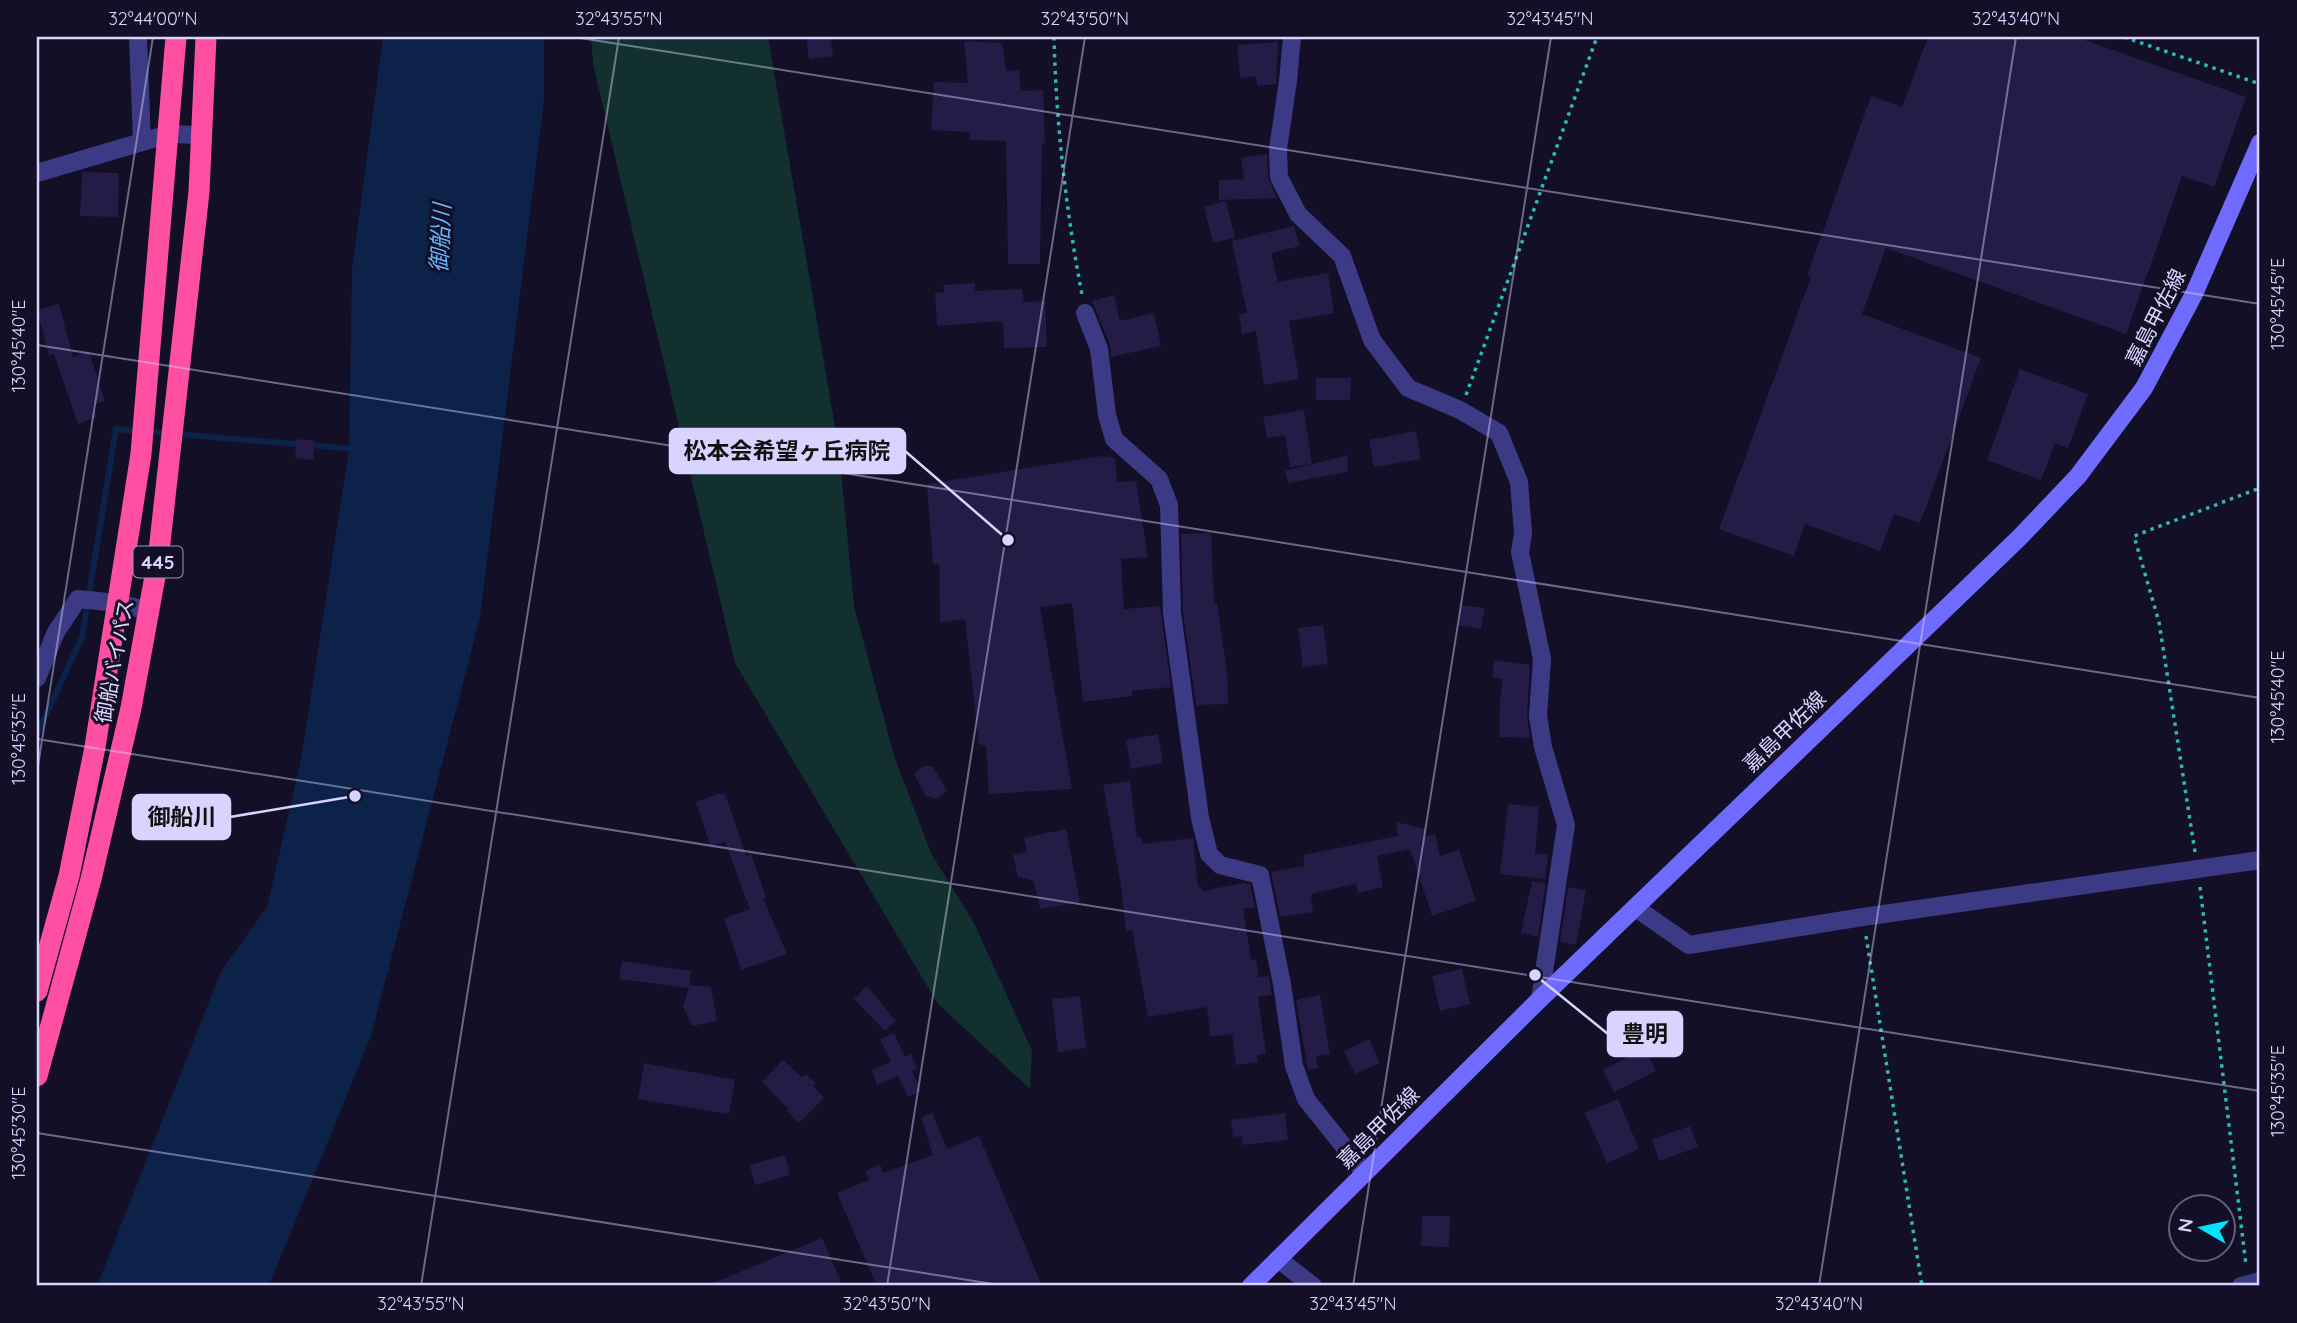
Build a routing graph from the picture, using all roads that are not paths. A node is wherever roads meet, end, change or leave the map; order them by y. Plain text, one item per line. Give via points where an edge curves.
1 (138, 37) edge
2 (176, 37) edge
3 (206, 37) edge
4 (1292, 37) edge
5 (169, 134) junction
6 (202, 135) junction
7 (142, 142) junction
8 (2260, 143) edge
9 (37, 173) edge
10 (1085, 313) road end
11 (118, 603) junction
12 (149, 611) junction
13 (37, 678) edge
14 (2260, 860) edge
15 (1636, 908) junction
16 (37, 991) edge
17 (1540, 999) junction
18 (37, 1076) edge
19 (1365, 1173) junction
20 (1278, 1259) junction
21 (1251, 1286) edge
22 (1313, 1286) edge

1 - 7 street
2 - 5 highway, 御船バイパス / 445
3 - 6 highway, 御船バイパス / 445
4 - 17 street via 1278,149 1279,177 1298,214 1342,256 1372,340 1408,388 1499,433 1519,482 1520,552 1542,659 1538,716 1566,825
5 - 6 street
5 - 7 street
5 - 11 highway, 御船バイパス / 445 via 141,454
6 - 12 highway, 御船バイパス / 445 via 200,192
7 - 9 street
8 - 15 main road, 嘉島甲佐線 via 2194,294 2144,388 2078,476
10 - 19 street via 1099,349 1107,415 1115,439 1159,479 1169,505 1172,613 1209,854 1220,865 1259,875 1294,1066 1306,1099
11 - 12 street
11 - 13 street via 78,599 56,632
11 - 16 highway, 御船バイパス / 445 via 69,876
12 - 18 highway, 御船バイパス / 445 via 91,879
14 - 15 street via 1689,945
15 - 17 main road, 嘉島甲佐線
17 - 19 main road, 嘉島甲佐線
19 - 20 main road, 嘉島甲佐線
20 - 21 main road, 嘉島甲佐線
20 - 22 street

